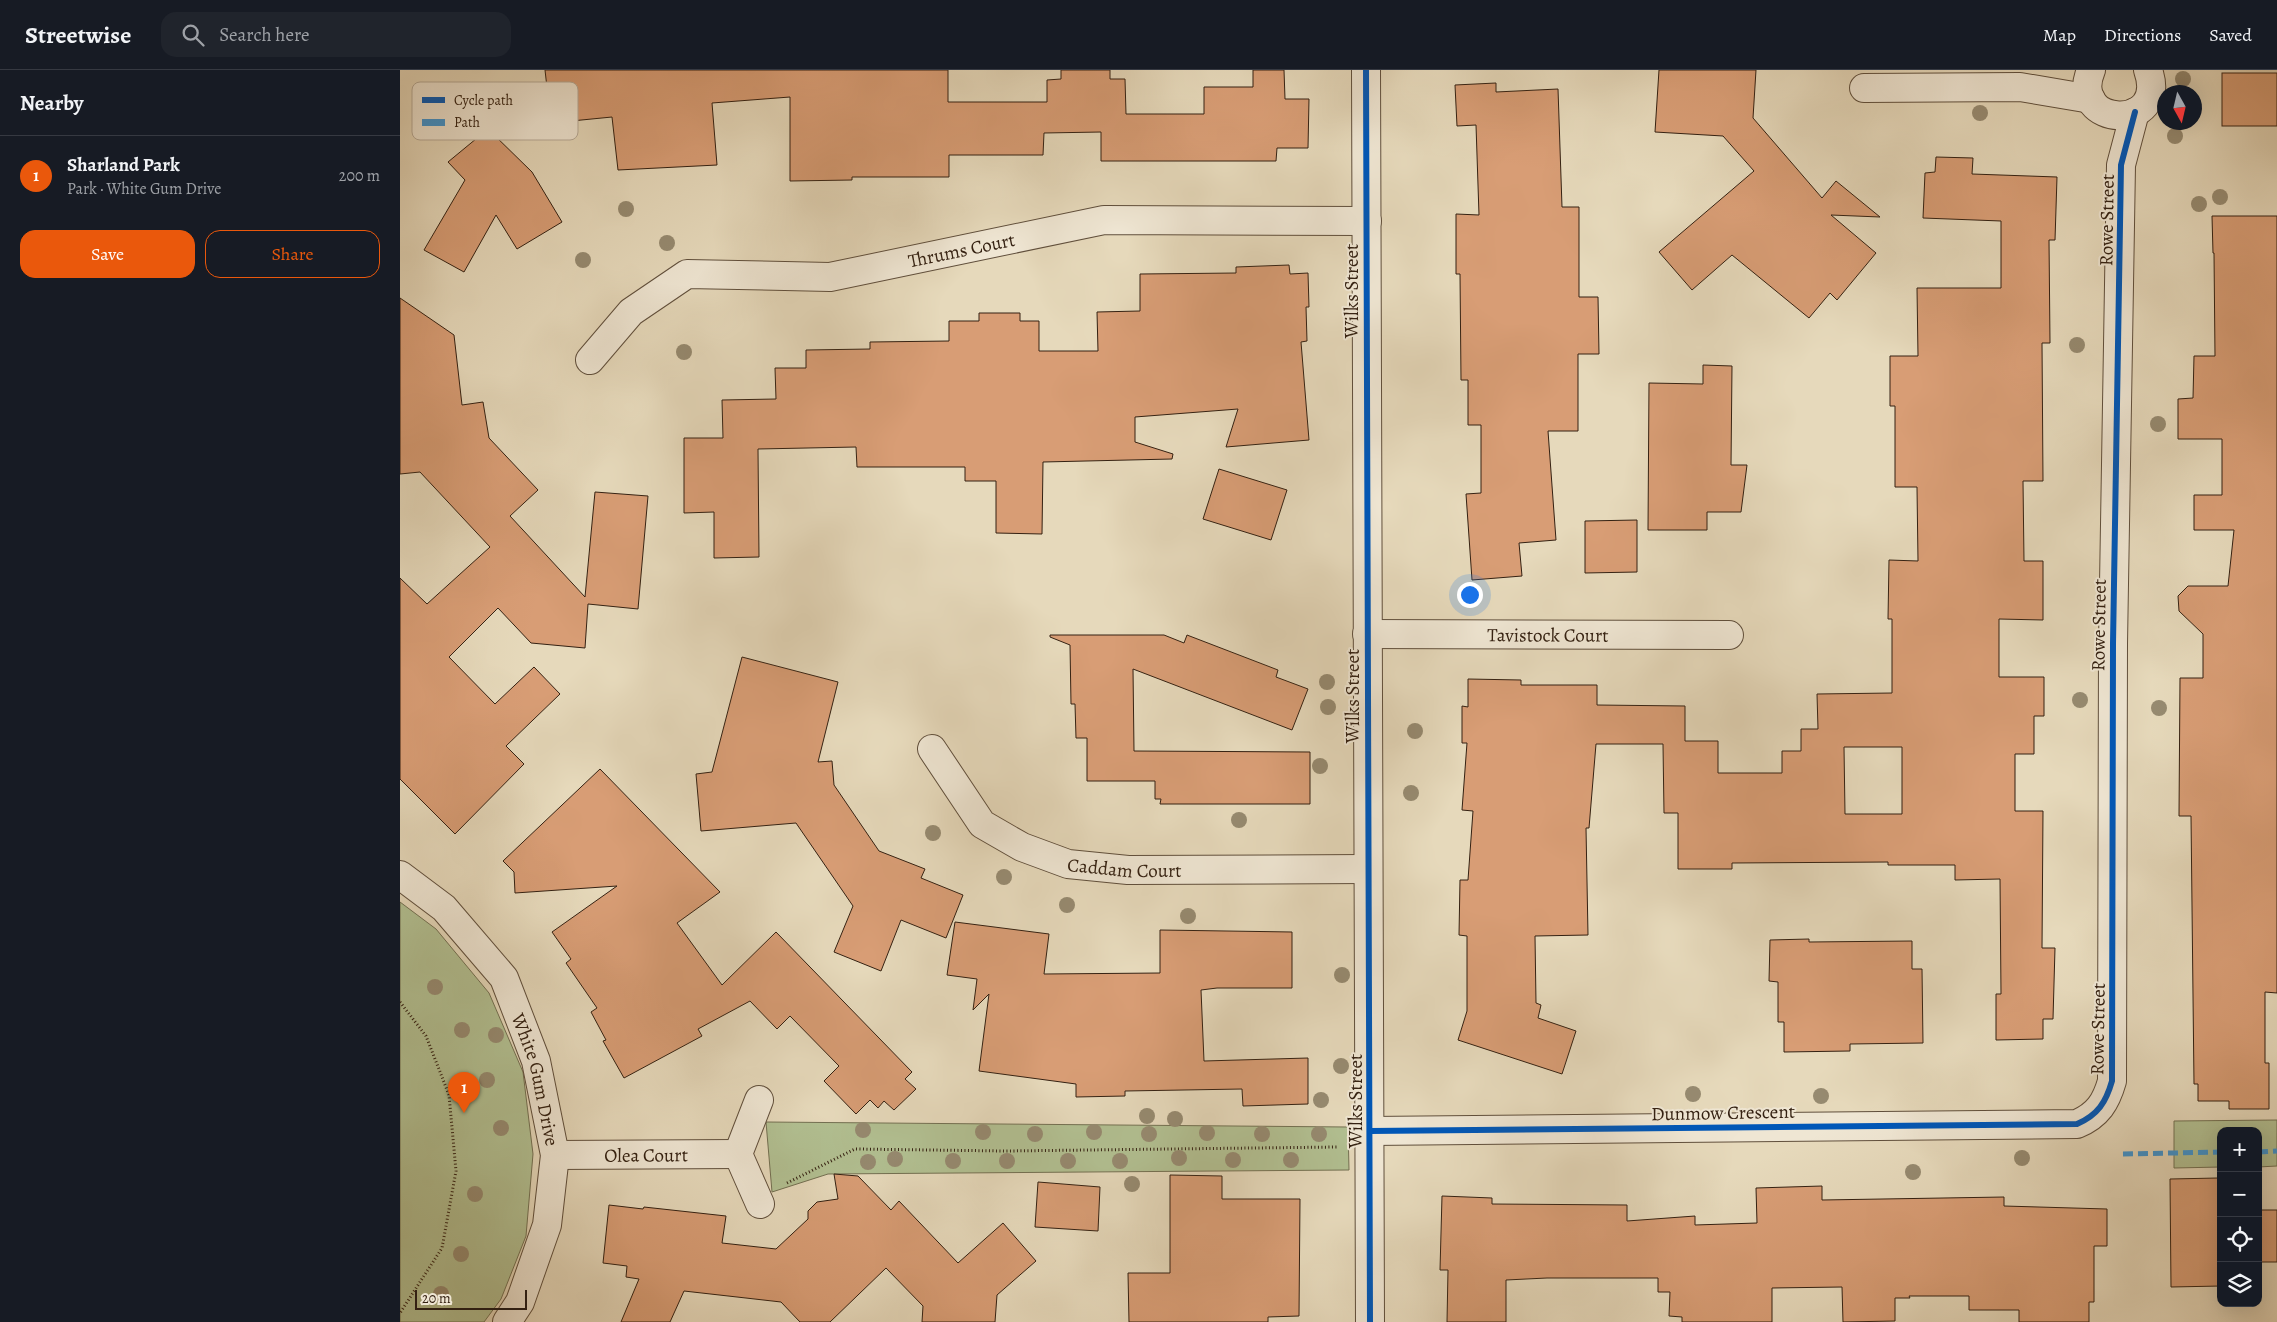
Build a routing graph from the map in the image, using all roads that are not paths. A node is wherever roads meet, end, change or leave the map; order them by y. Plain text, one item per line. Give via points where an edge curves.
1 (1366, 70) edge
2 (2148, 70) edge
3 (2091, 71) edge
4 (2020, 87) junction
5 (1864, 88) dead end
6 (2096, 104) junction
7 (2136, 112) junction
8 (2121, 165) junction
9 (1366, 221) junction
10 (590, 360) dead end
11 (1367, 634) junction
12 (1729, 635) dead end
13 (932, 748) dead end
14 (1367, 869) junction
15 (400, 875) edge
16 (759, 1100) dead end
17 (2077, 1124) joint
18 (1370, 1132) junction
19 (738, 1154) junction
20 (555, 1155) junction
21 (760, 1204) dead end
22 (507, 1322) edge
23 (1370, 1322) edge

1 - 9 street, Wilks Street
2 - 7 street, Rowe Street via 2151,88 2148,98
3 - 4 street
3 - 6 street, Rowe Street via 2088,81
4 - 5 street
4 - 6 street
6 - 7 street via 2118,116
6 - 8 street, Rowe Street
7 - 8 street, Rowe Street
8 - 17 street, Rowe Street via 2112,644 2112,1081 2108,1097 2098,1110
9 - 10 street, Thrums Court via 1104,220 830,277 687,274 631,312
9 - 11 street, Wilks Street
11 - 12 street, Tavistock Court
11 - 14 street, Wilks Street
13 - 14 street, Caddam Court via 982,824 1022,847 1068,864 1128,870
14 - 18 street, Wilks Street
15 - 20 street, White Gum Drive via 444,908 504,978 536,1062
16 - 19 street
17 - 18 street, Dunmow Crescent
18 - 23 street, Wilks Street
19 - 20 street, Olea Court
19 - 21 street
20 - 22 street, White Gum Drive via 546,1225 520,1302

